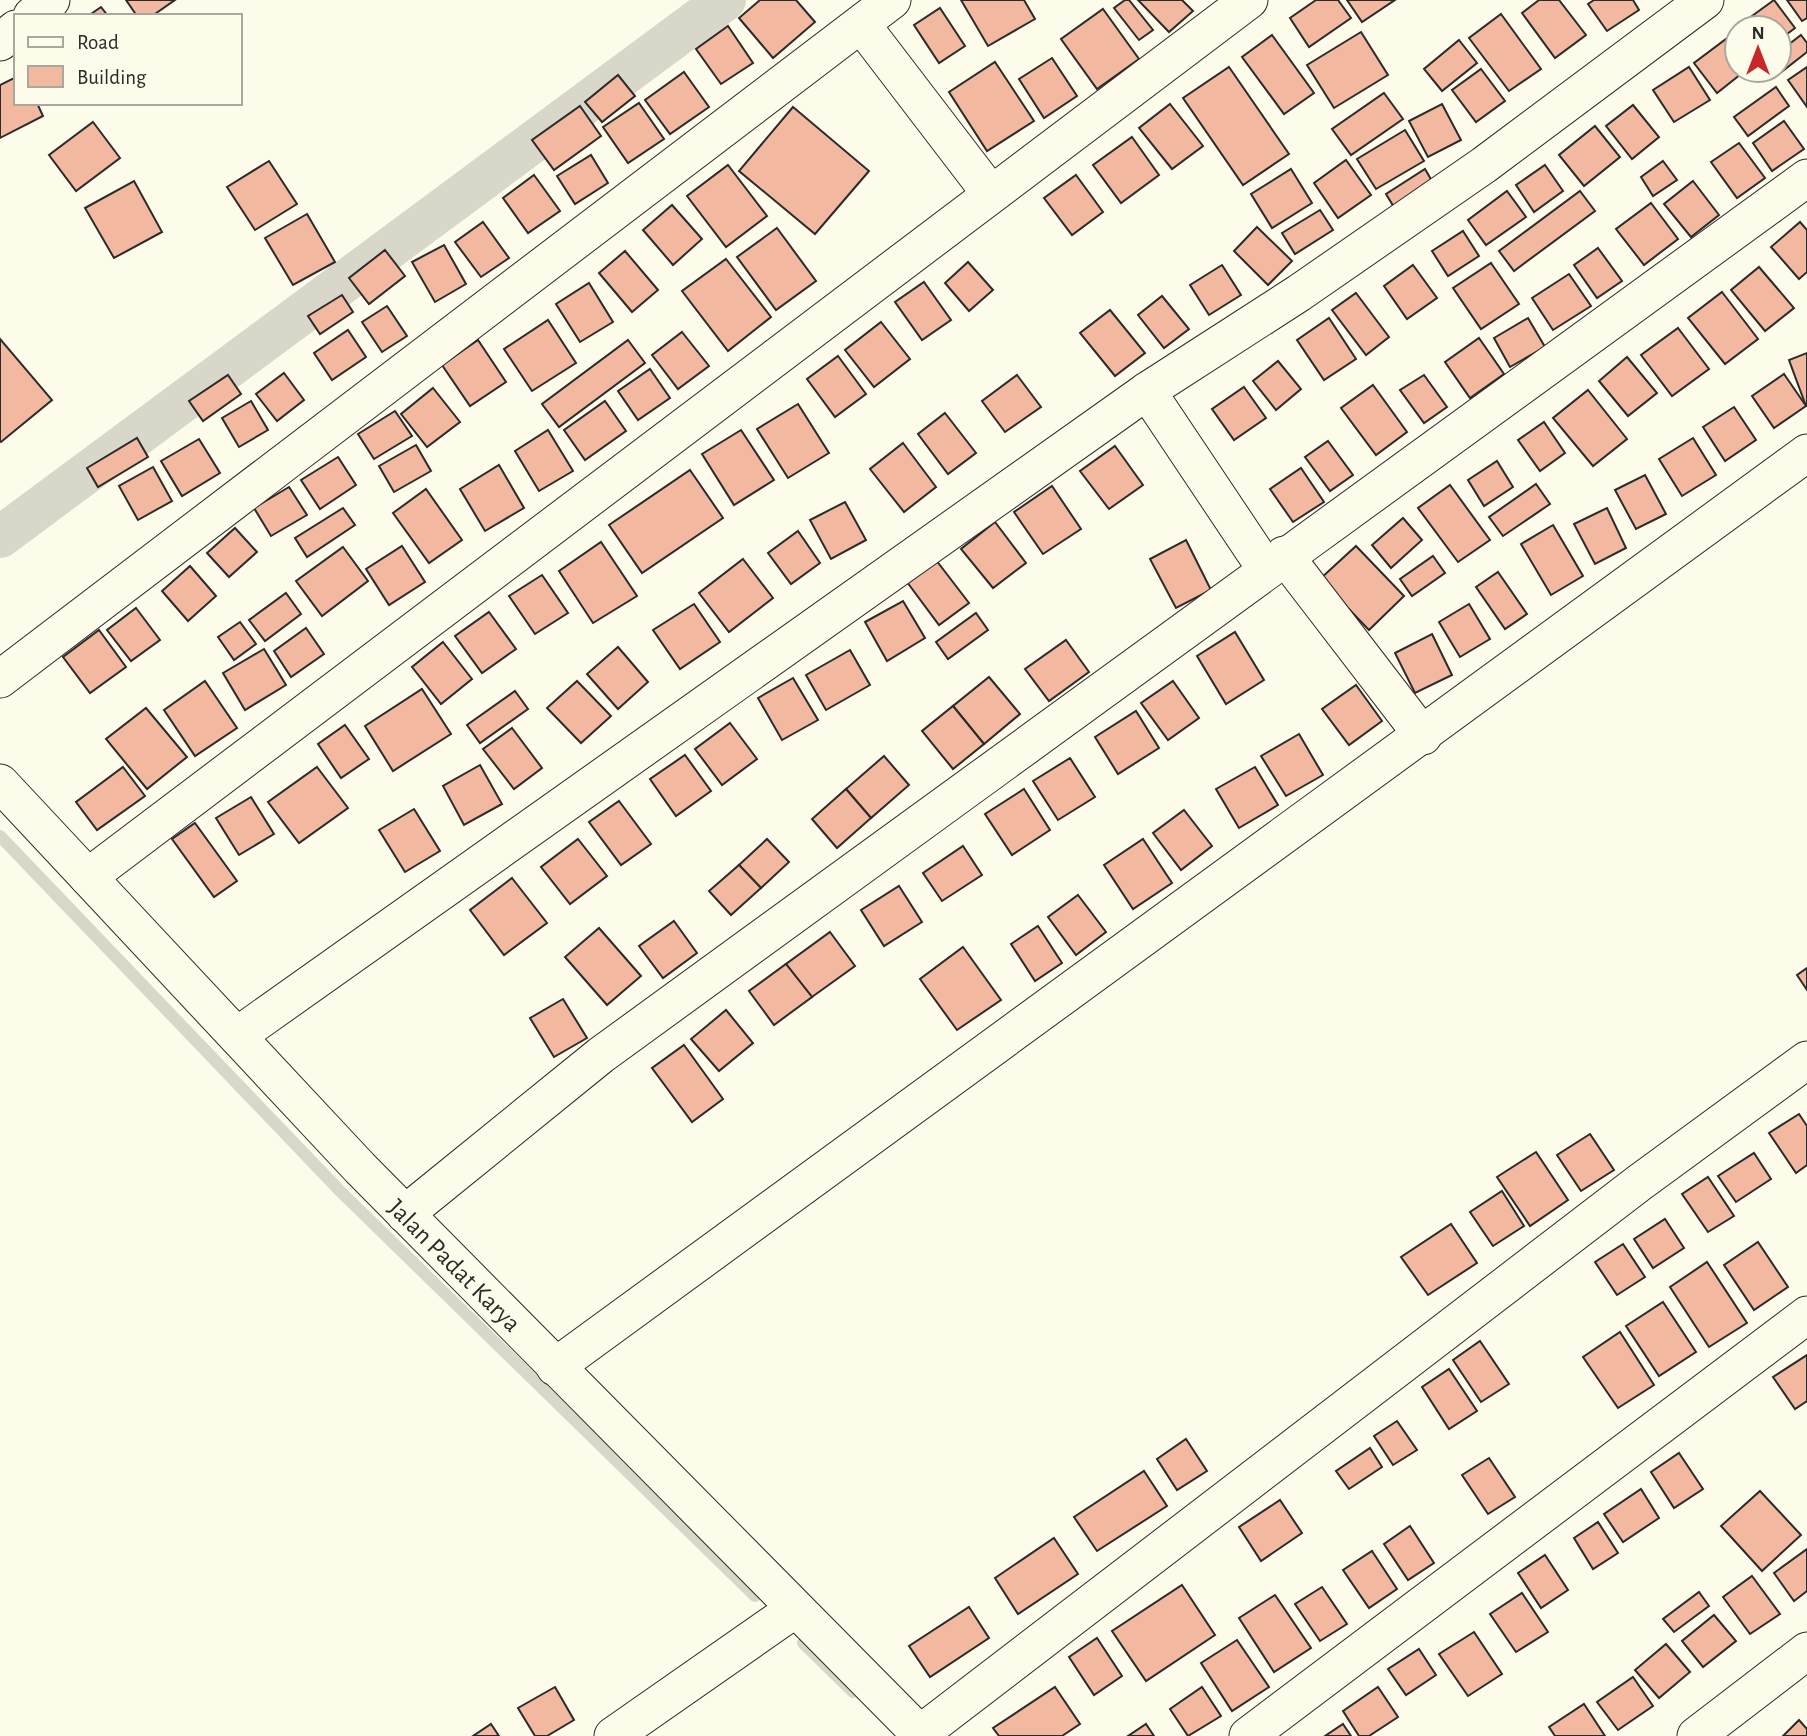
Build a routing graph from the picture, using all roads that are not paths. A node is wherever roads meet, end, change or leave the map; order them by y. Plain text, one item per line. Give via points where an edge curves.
1 (51, 0) edge
2 (892, 0) edge
3 (1249, 0) edge
4 (1704, 0) edge
5 (34, 14) edge
6 (861, 24) junction
7 (14, 31) edge
8 (0, 42) edge
9 (1807, 178) edge
10 (991, 194) junction
11 (1147, 391) junction
12 (1807, 453) edge
13 (1275, 562) junction
14 (0, 678) edge
15 (1423, 736) junction
16 (0, 783) edge
17 (88, 877) junction
18 (237, 1036) junction
19 (1807, 1060) edge
20 (405, 1214) junction
21 (1807, 1315) edge
22 (555, 1367) junction
23 (795, 1609) junction
24 (1807, 1651) edge
25 (921, 1735) edge
26 (613, 1736) edge
27 (1248, 1736) edge
28 (1696, 1736) edge

1 - 5 street
2 - 6 street
3 - 10 street
4 - 11 street via 1484,165
6 - 10 street
6 - 14 street
7 - 8 street
9 - 13 street
10 - 17 street
11 - 13 street
11 - 18 street
12 - 15 street
13 - 15 street
13 - 20 street via 601,1055
15 - 22 street
16 - 17 street, Jalan Padat Karya
17 - 18 street, Jalan Padat Karya
18 - 20 street, Jalan Padat Karya
19 - 25 street via 1639,1183
20 - 22 street, Jalan Padat Karya
21 - 27 street
22 - 23 street, Jalan Padat Karya
23 - 25 street, Jalan Padat Karya
23 - 26 street
24 - 28 street

